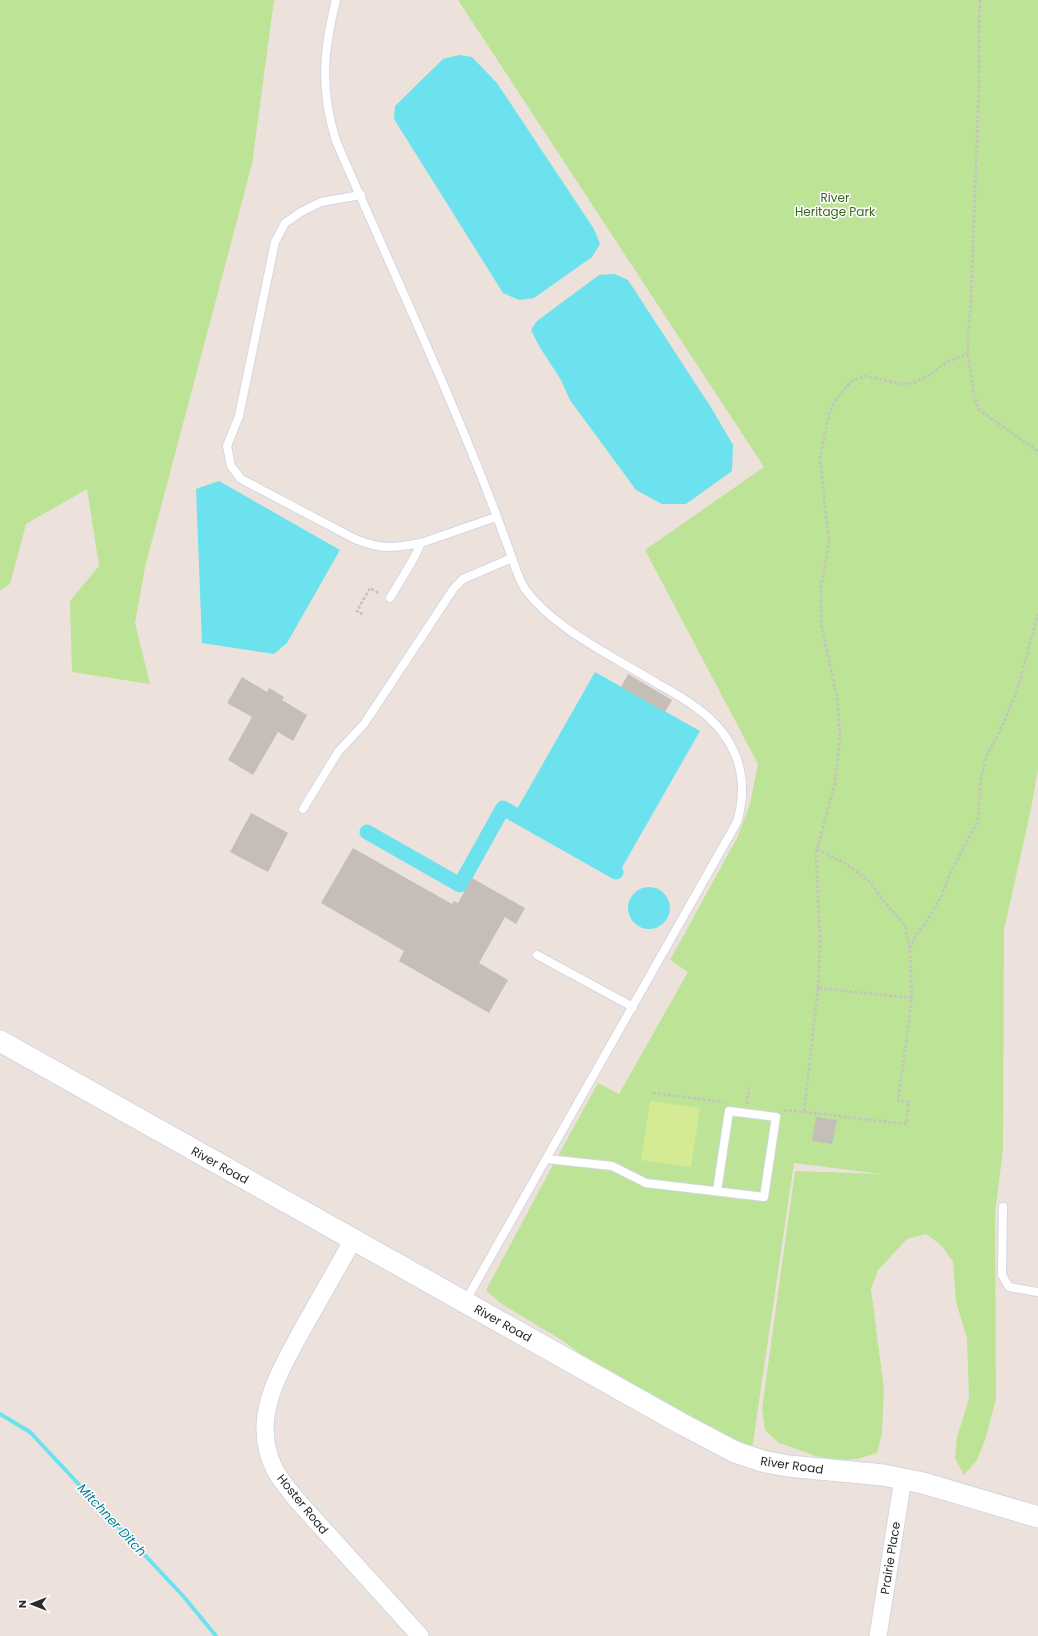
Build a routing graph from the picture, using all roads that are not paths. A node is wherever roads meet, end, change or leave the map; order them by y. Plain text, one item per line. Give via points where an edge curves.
1 (336, 0) edge
2 (361, 195) junction
3 (496, 517) junction
4 (421, 543) junction
5 (512, 558) junction
6 (390, 598) road end
7 (303, 809) dead end
8 (537, 955) dead end
9 (632, 1007) junction
10 (0, 1041) edge
11 (546, 1159) junction
12 (717, 1191) junction
13 (1003, 1207) dead end
14 (353, 1240) junction
15 (1038, 1292) edge
16 (465, 1302) junction
17 (903, 1479) junction
18 (1038, 1517) edge
19 (420, 1636) edge
20 (878, 1636) edge

1 - 2 lane via 326,56 326,106 336,141
2 - 3 lane via 450,401
2 - 4 lane via 322,202 301,212 285,223 274,242 238,416 227,446 231,466 241,478 355,539 372,546 393,548
3 - 4 lane
3 - 5 lane
4 - 6 lane
5 - 7 lane via 463,579 454,588 364,724 338,752
5 - 9 lane via 525,588 546,611 596,647 696,707 712,721 729,742 741,770 743,796 738,822
8 - 9 lane
9 - 11 lane
10 - 14 street, River Road
11 - 12 lane via 612,1166 646,1183
11 - 16 lane
12 - 12 lane via 764,1197 776,1117 729,1111
13 - 15 lane via 1002,1275 1010,1287
14 - 16 street, River Road
14 - 19 street, Hoster Road via 273,1386 266,1413 268,1448 278,1476 295,1498
16 - 17 street, River Road via 735,1452 777,1464
17 - 18 street, River Road
17 - 20 street, Prairie Place

